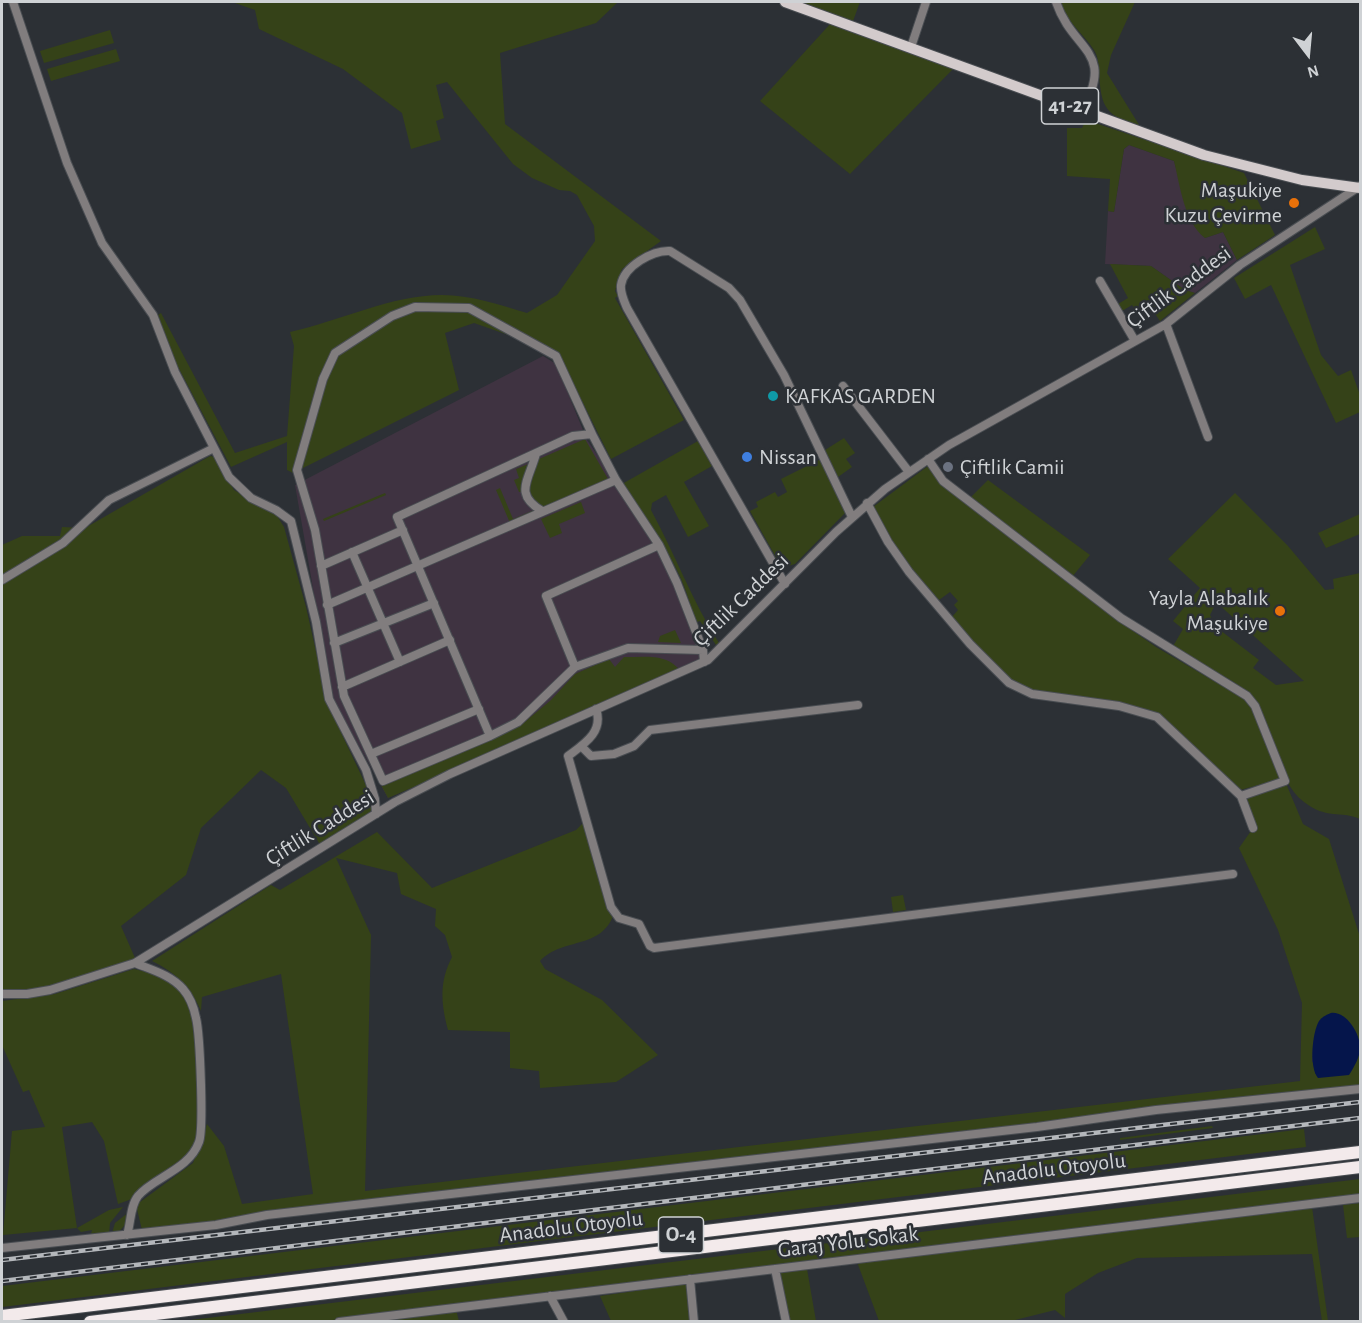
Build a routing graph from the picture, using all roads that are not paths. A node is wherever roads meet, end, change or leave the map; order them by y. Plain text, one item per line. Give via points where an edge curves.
1 (13, 2) edge
2 (785, 2) edge
3 (926, 2) edge
4 (1056, 2) edge
5 (911, 47) junction
6 (1082, 111) junction
7 (1360, 187) edge
8 (1100, 281) dead end
9 (1166, 324) junction
10 (1135, 341) junction
11 (843, 386) dead end
12 (592, 434) junction
13 (1208, 437) dead end
14 (214, 448) junction
15 (536, 454) junction
16 (928, 459) junction
17 (909, 471) junction
18 (616, 480) junction
19 (867, 503) junction
20 (542, 511) junction
21 (852, 517) junction
22 (403, 530) junction
23 (659, 546) junction
24 (352, 552) junction
25 (418, 565) junction
26 (321, 566) junction
27 (2, 580) edge
28 (784, 584) junction
29 (367, 587) junction
30 (434, 603) junction
31 (327, 605) junction
32 (383, 623) junction
33 (450, 640) junction
34 (334, 643) junction
35 (703, 650) junction
36 (400, 662) junction
37 (704, 662) junction
38 (575, 667) junction
39 (342, 687) junction
40 (858, 705) dead end
41 (479, 709) junction
42 (596, 709) junction
43 (490, 736) junction
44 (581, 746) junction
45 (371, 754) junction
46 (1240, 796) junction
47 (376, 814) junction
48 (1254, 828) dead end
49 (1233, 874) dead end
50 (135, 963) junction
51 (2, 993) edge
52 (1360, 1089) edge
53 (1360, 1152) edge
54 (1360, 1167) edge
55 (1360, 1198) edge
56 (127, 1235) junction
57 (2, 1248) edge
58 (775, 1269) junction
59 (690, 1279) junction
60 (550, 1296) junction
61 (2, 1316) edge
62 (785, 1321) edge
63 (90, 1322) edge
64 (339, 1322) edge
65 (564, 1322) edge
66 (694, 1322) edge

1 - 14 street via 85,208 107,251 153,315 175,372
2 - 5 main road, 41-27
3 - 5 street
4 - 6 street via 1063,20 1089,52 1096,69 1094,86
5 - 6 main road, 41-27
6 - 7 main road, 41-27 via 1241,166 1302,180
7 - 9 street, Çiftlik Caddesi via 1240,265
8 - 10 street
9 - 10 street, Çiftlik Caddesi
9 - 13 street
10 - 16 street, Çiftlik Caddesi
11 - 17 street
12 - 15 street via 573,436
12 - 18 street
12 - 26 street via 556,356 469,308 415,308 392,316 335,353 323,379 297,470
14 - 27 street via 109,500 63,543
14 - 47 street via 238,488 291,521 316,622 329,699 366,770
15 - 20 street via 525,498
15 - 22 street via 397,518
16 - 17 street, Çiftlik Caddesi
16 - 46 street via 943,481 1121,618 1252,700 1285,781
17 - 19 street, Çiftlik Caddesi
18 - 20 street
18 - 23 street
19 - 21 street, Çiftlik Caddesi
19 - 46 street via 909,572 1009,683 1032,694 1135,709 1157,717
20 - 25 street
21 - 28 street, Çiftlik Caddesi
21 - 28 street via 780,367 746,309 729,288 670,251 646,257 627,274 621,287 627,308
22 - 24 street
22 - 25 street
23 - 35 street
23 - 38 street via 546,596
24 - 26 street
24 - 29 street
25 - 29 street
25 - 30 street
26 - 31 street
28 - 37 street, Çiftlik Caddesi
29 - 31 street
29 - 32 street
30 - 32 street
30 - 33 street
31 - 34 street
32 - 34 street
32 - 36 street
33 - 36 street
33 - 41 street
34 - 39 street
35 - 37 street
35 - 38 street via 627,648
36 - 39 street
37 - 42 street, Çiftlik Caddesi
38 - 43 street via 518,722
39 - 45 street
40 - 44 street via 650,730 634,746 614,754 591,756
41 - 43 street
41 - 45 street
42 - 44 street via 599,718 595,733
42 - 47 street, Çiftlik Caddesi via 450,774
43 - 45 street via 383,781
44 - 49 street via 568,756 611,907 619,918 639,924 654,948
46 - 48 street
47 - 50 street, Çiftlik Caddesi
50 - 51 street, Çiftlik Caddesi via 50,990
50 - 56 street via 174,980 192,1004 199,1039 202,1128 199,1143 189,1157 139,1194
52 - 56 street via 267,1215
53 - 61 highway, Anadolu Otoyolu / O-4
54 - 63 highway, Anadolu Otoyolu / O-4
55 - 58 street, Garaj Yolu Sokak
56 - 57 street
58 - 59 street, Garaj Yolu Sokak
58 - 62 street
59 - 60 street, Garaj Yolu Sokak
59 - 66 street
60 - 64 street, Garaj Yolu Sokak
60 - 65 street

